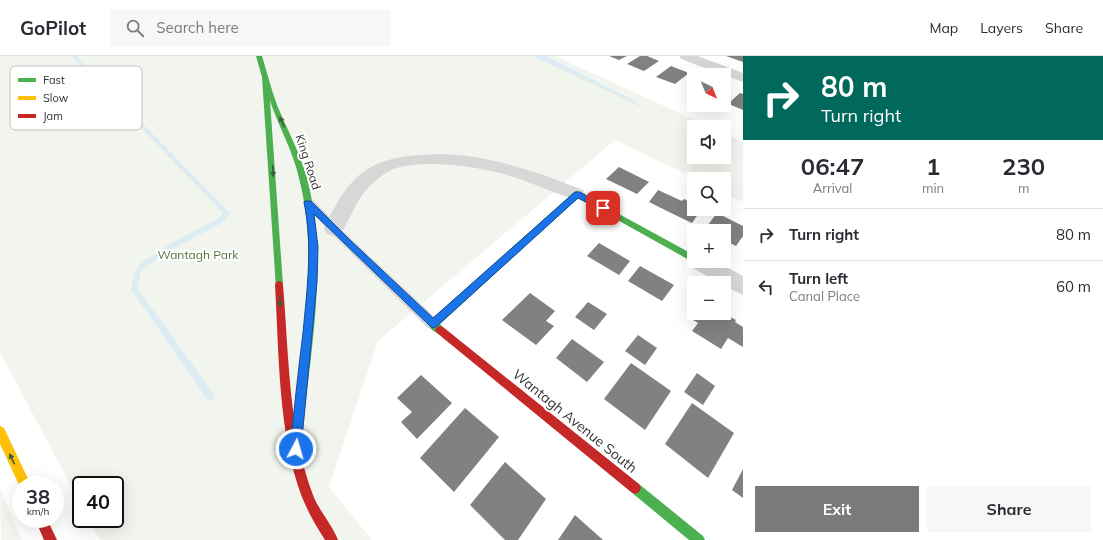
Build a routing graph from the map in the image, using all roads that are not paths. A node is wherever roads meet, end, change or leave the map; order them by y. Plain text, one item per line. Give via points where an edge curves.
1 (259, 56) edge
2 (686, 56) edge
3 (265, 77) junction
4 (743, 78) edge
5 (577, 194) junction
6 (308, 202) junction
7 (334, 229) junction
8 (687, 255) edge
9 (711, 268) edge
10 (743, 286) edge
11 (433, 324) junction
12 (0, 432) edge
13 (296, 449) junction
14 (21, 476) edge
15 (45, 528) edge
16 (51, 540) edge
17 (332, 540) edge
18 (699, 540) edge

1 - 3 main road, King Road
2 - 4 street
6 -> 3 main road, King Road via 298,164
3 -> 13 main road, King Road via 282,327
5 - 7 street via 485,162 444,159 401,161 382,168 359,186 347,200
5 - 8 main road
5 - 11 main road
6 - 7 lane
6 - 13 main road, King Road via 314,247 313,282
7 - 11 lane
9 - 10 street
11 - 18 main road, Wantagh Avenue South
14 -> 12 main road
13 - 17 main road, King Road via 308,496
15 - 16 main road

